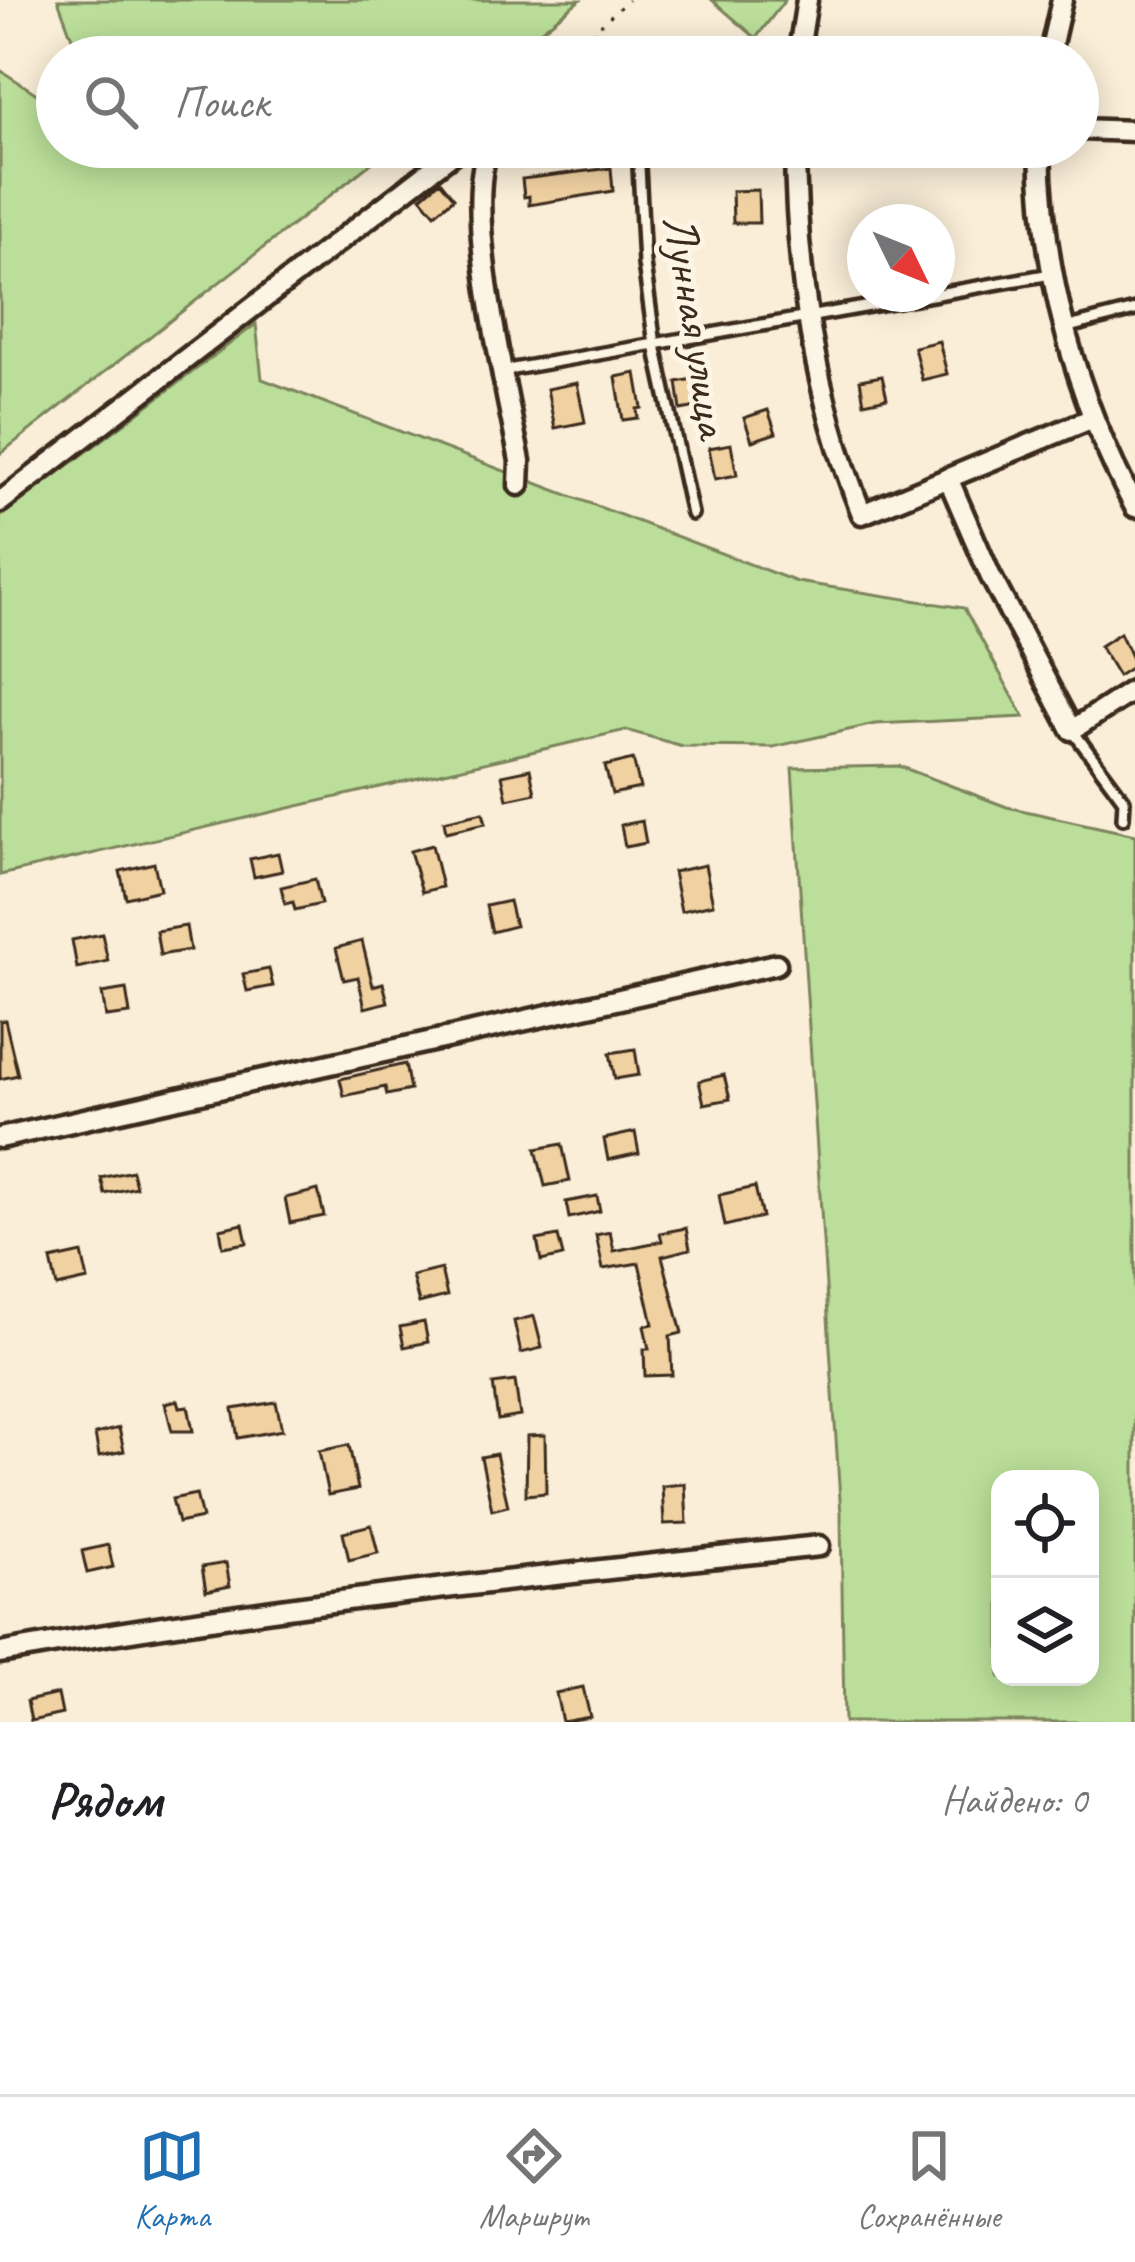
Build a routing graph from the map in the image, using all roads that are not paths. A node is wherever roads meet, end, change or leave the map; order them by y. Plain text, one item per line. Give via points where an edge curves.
1 (807, 0) edge
2 (1062, 0) edge
3 (801, 36) edge
4 (1054, 36) edge
5 (1099, 130) edge
6 (1135, 131) edge
7 (434, 168) edge
8 (485, 168) edge
9 (639, 168) edge
10 (795, 168) edge
11 (1040, 168) edge
12 (1051, 274) junction
13 (1135, 310) edge
14 (806, 318) junction
15 (1064, 328) junction
16 (655, 345) junction
17 (502, 371) junction
18 (1093, 418) junction
19 (948, 478) junction
20 (519, 485) dead end
21 (0, 502) edge
22 (1135, 507) edge
23 (692, 514) dead end
24 (1135, 689) edge
25 (1072, 730) junction
26 (1123, 818) dead end
27 (776, 964) dead end
28 (0, 1138) edge
29 (820, 1546) dead end
30 (0, 1653) edge

1 - 3 street
2 - 4 street
5 - 6 street
7 - 21 street
8 - 17 street via 480,188
9 - 16 lane, Лунная улица
10 - 14 street
11 - 12 street
12 - 14 lane
12 - 15 street
13 - 15 lane
14 - 16 lane
14 - 19 street via 825,407 862,514
15 - 18 street
16 - 17 lane
16 - 23 lane, Лунная улица
17 - 20 street
18 - 19 street
18 - 22 street
19 - 25 street
24 - 25 street
25 - 26 lane via 1124,800
27 - 28 street
29 - 30 street via 496,1580

